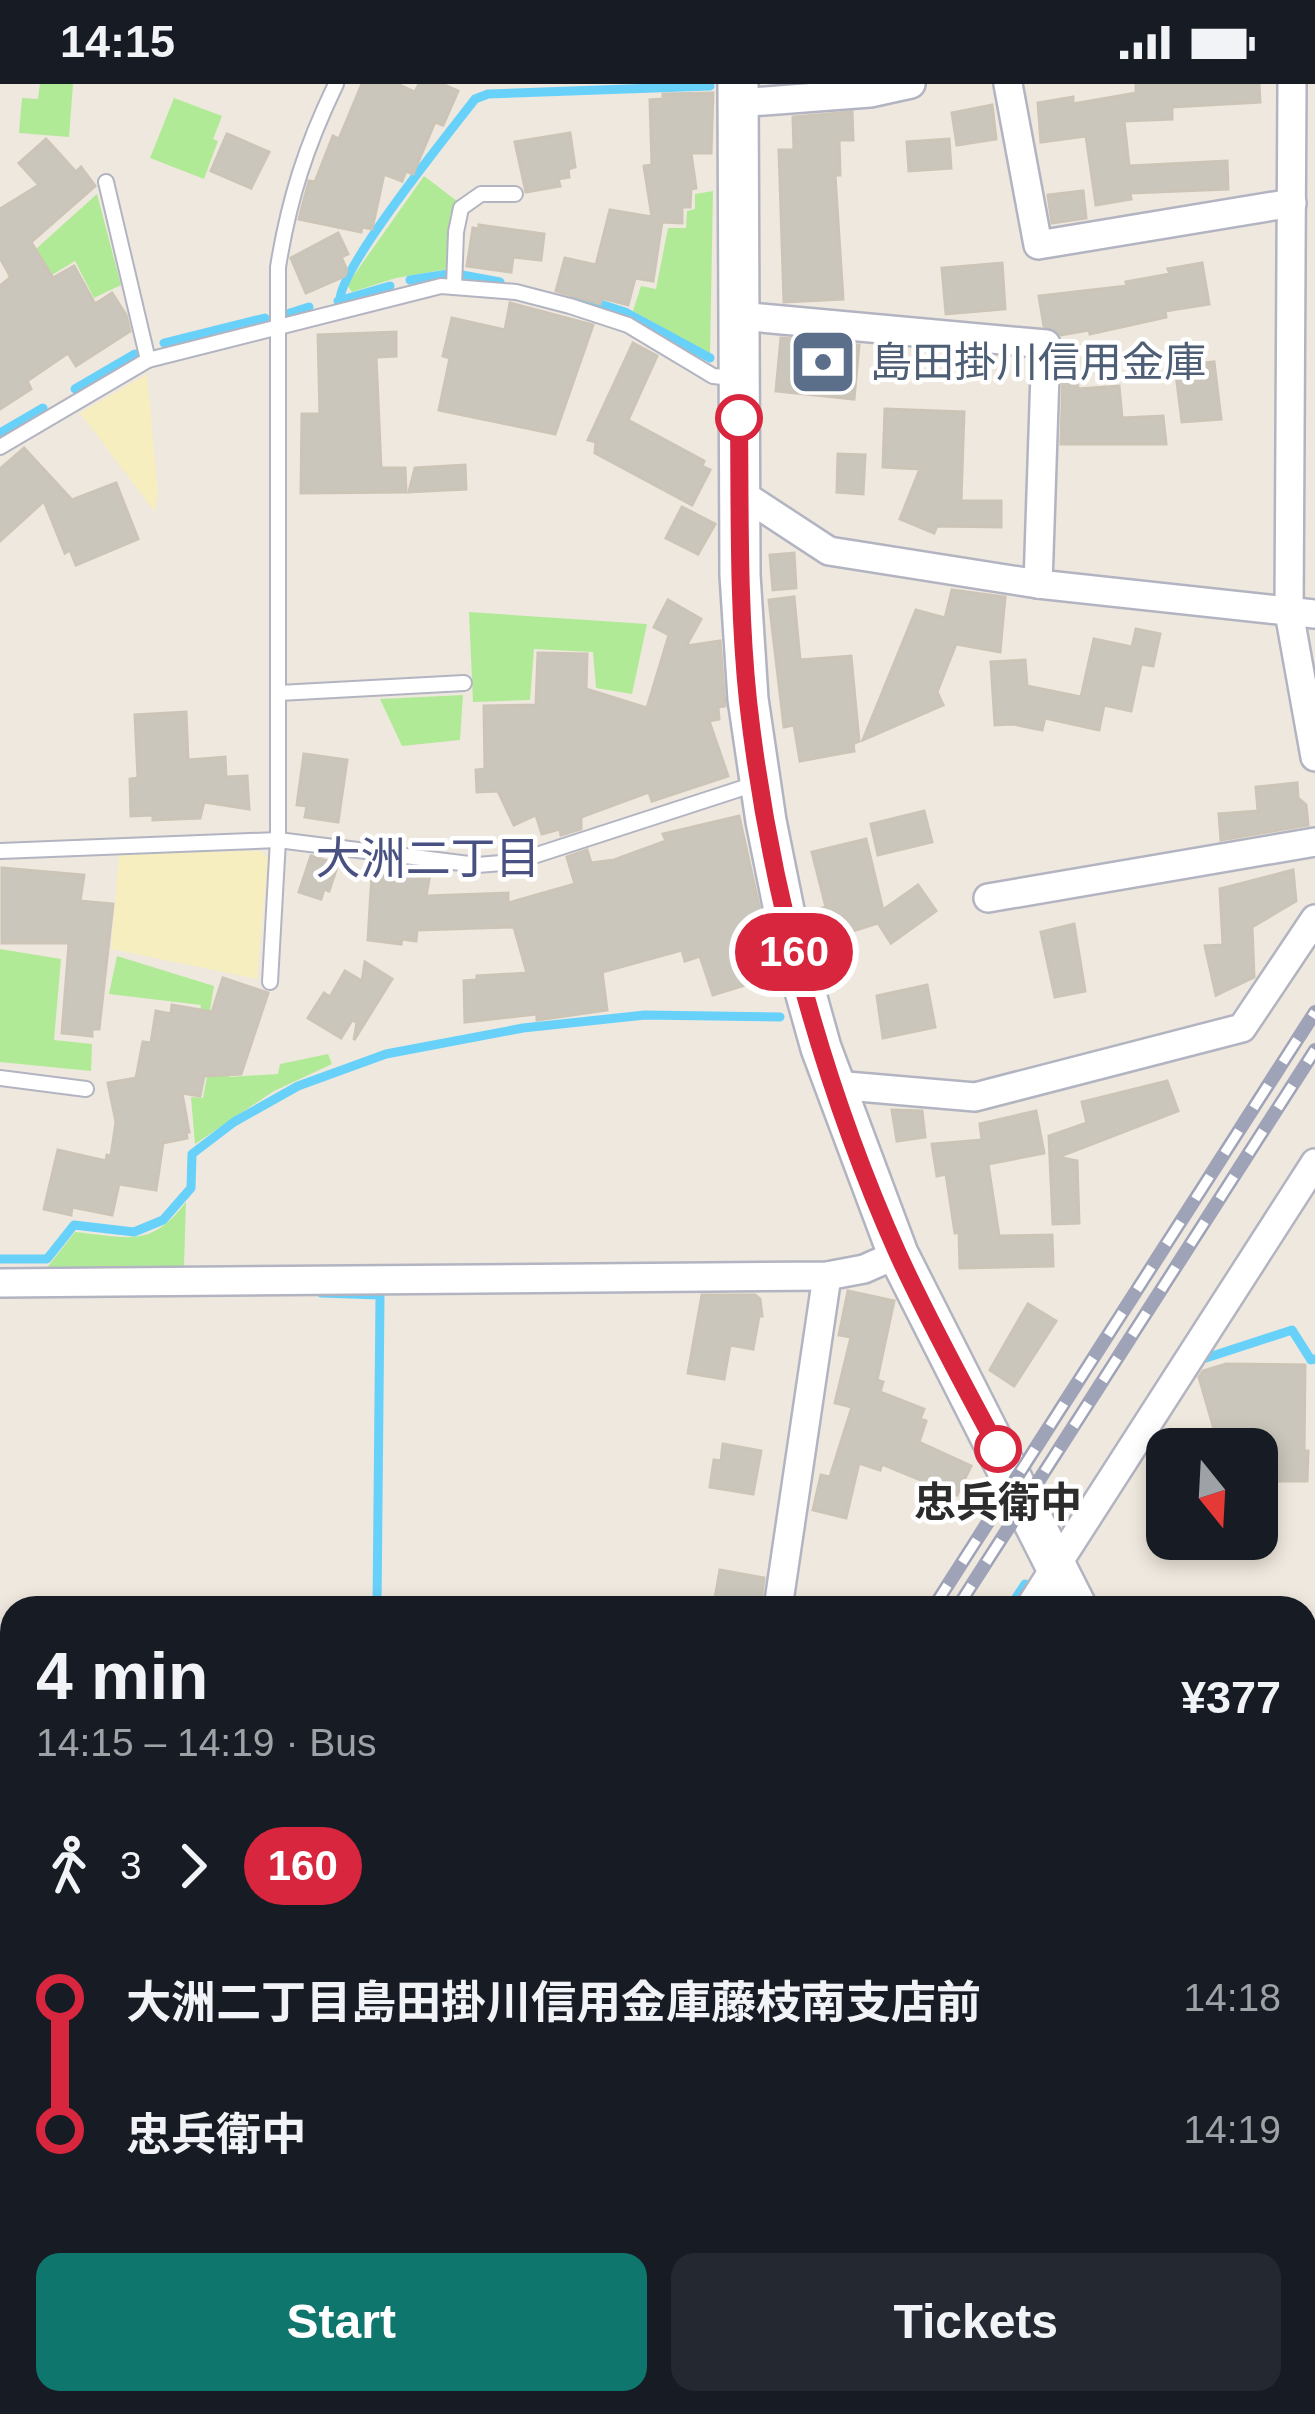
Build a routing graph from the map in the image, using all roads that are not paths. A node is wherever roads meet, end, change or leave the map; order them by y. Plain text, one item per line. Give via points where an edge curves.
1 (336, 84) edge
2 (911, 84) edge
3 (1008, 84) edge
4 (1292, 84) edge
5 (738, 94) edge
6 (106, 182) dead end
7 (514, 194) dead end
8 (1292, 203) junction
9 (454, 287) junction
10 (739, 316) junction
11 (279, 328) junction
12 (148, 360) junction
13 (739, 378) junction
14 (0, 447) edge
15 (740, 492) junction
16 (1038, 584) junction
17 (1302, 613) edge
18 (464, 683) dead end
19 (279, 693) junction
20 (1315, 757) edge
21 (760, 783) junction
22 (278, 840) junction
23 (1315, 842) edge
24 (0, 851) edge
25 (988, 898) dead end
26 (1315, 920) edge
27 (270, 982) dead end
28 (0, 1078) edge
29 (835, 1085) junction
30 (86, 1089) dead end
31 (1315, 1163) edge
32 (898, 1254) junction
33 (827, 1276) junction
34 (0, 1283) edge
35 (1057, 1567) junction
36 (780, 1596) edge
37 (1037, 1596) edge
38 (1071, 1596) edge

1 - 11 lane via 288,202
2 - 5 street via 870,93
3 - 8 street via 1038,245
4 - 8 street
5 - 10 main road
6 - 12 lane
7 - 9 lane via 481,194 461,208
8 - 17 street
9 - 11 lane
9 - 13 lane via 516,292 628,325 713,376
10 - 13 main road
10 - 16 street via 1046,344
11 - 12 lane
11 - 19 lane
12 - 14 lane
13 - 15 main road
15 - 16 street via 829,550
15 - 21 main road via 748,699
16 - 17 street
17 - 20 street
18 - 19 lane
19 - 22 lane
21 - 22 lane via 515,862 477,865
21 - 29 main road via 788,930
22 - 24 lane
22 - 27 lane
23 - 25 street
26 - 29 street via 1242,1028 975,1096
28 - 30 lane
29 - 32 main road
31 - 35 street
32 - 33 street
32 - 35 main road
33 - 34 street
33 - 36 street
35 - 37 street
35 - 38 main road

